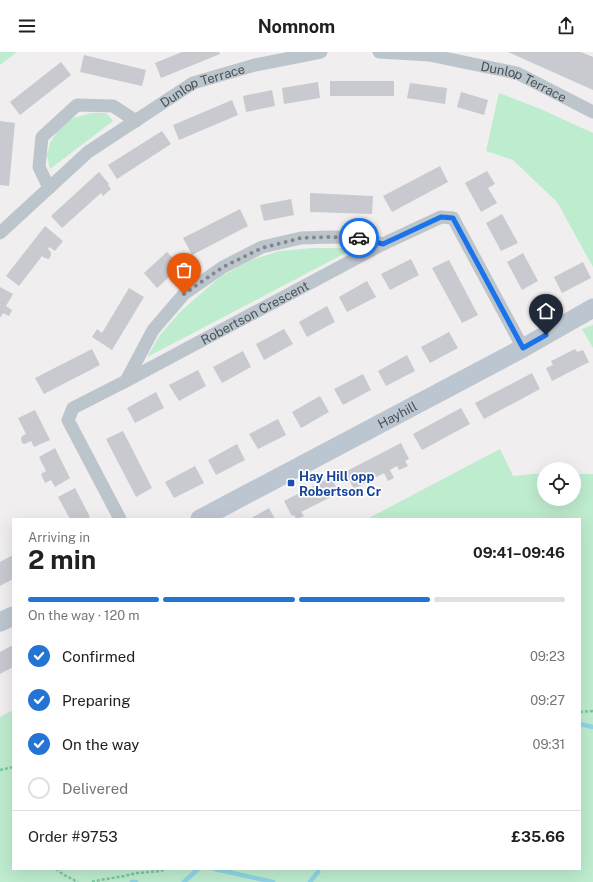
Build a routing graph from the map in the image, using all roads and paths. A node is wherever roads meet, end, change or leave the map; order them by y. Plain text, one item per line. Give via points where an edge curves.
1 (321, 52) edge
2 (379, 52) edge
3 (593, 112) edge
4 (136, 121) junction
5 (49, 188) junction
6 (0, 232) edge
7 (383, 244) junction
8 (593, 308) edge
9 (523, 348) junction
10 (126, 381) junction
11 (119, 518) edge
12 (202, 518) edge
13 (12, 616) edge
14 (0, 622) edge
15 (593, 711) edge
16 (581, 712) edge
17 (12, 767) edge
18 (0, 770) edge
19 (57, 870) edge
20 (162, 870) edge
21 (69, 878) junction
22 (68, 882) edge
23 (78, 882) edge
24 (92, 882) edge

1 - 4 street, Dunlop Terrace via 255,65 193,82
2 - 3 street, Dunlop Terrace via 429,55 516,73
4 - 5 street, Dunlop Terrace via 88,152
4 - 5 street via 113,106 77,105 42,137 39,167
5 - 6 street, Dunlop Terrace
7 - 9 street, Robertson Crescent via 441,217 453,218
7 - 10 street, Robertson Crescent
7 - 10 street via 361,238 301,238 262,248 223,267 184,294 153,330
8 - 9 street, Hayhill
9 - 12 street, Hayhill
10 - 11 street, Robertson Crescent via 73,408 68,420
13 - 14 street
15 - 16 path
17 - 18 path
19 - 21 path
20 - 24 path via 137,872
21 - 22 path
21 - 23 path

